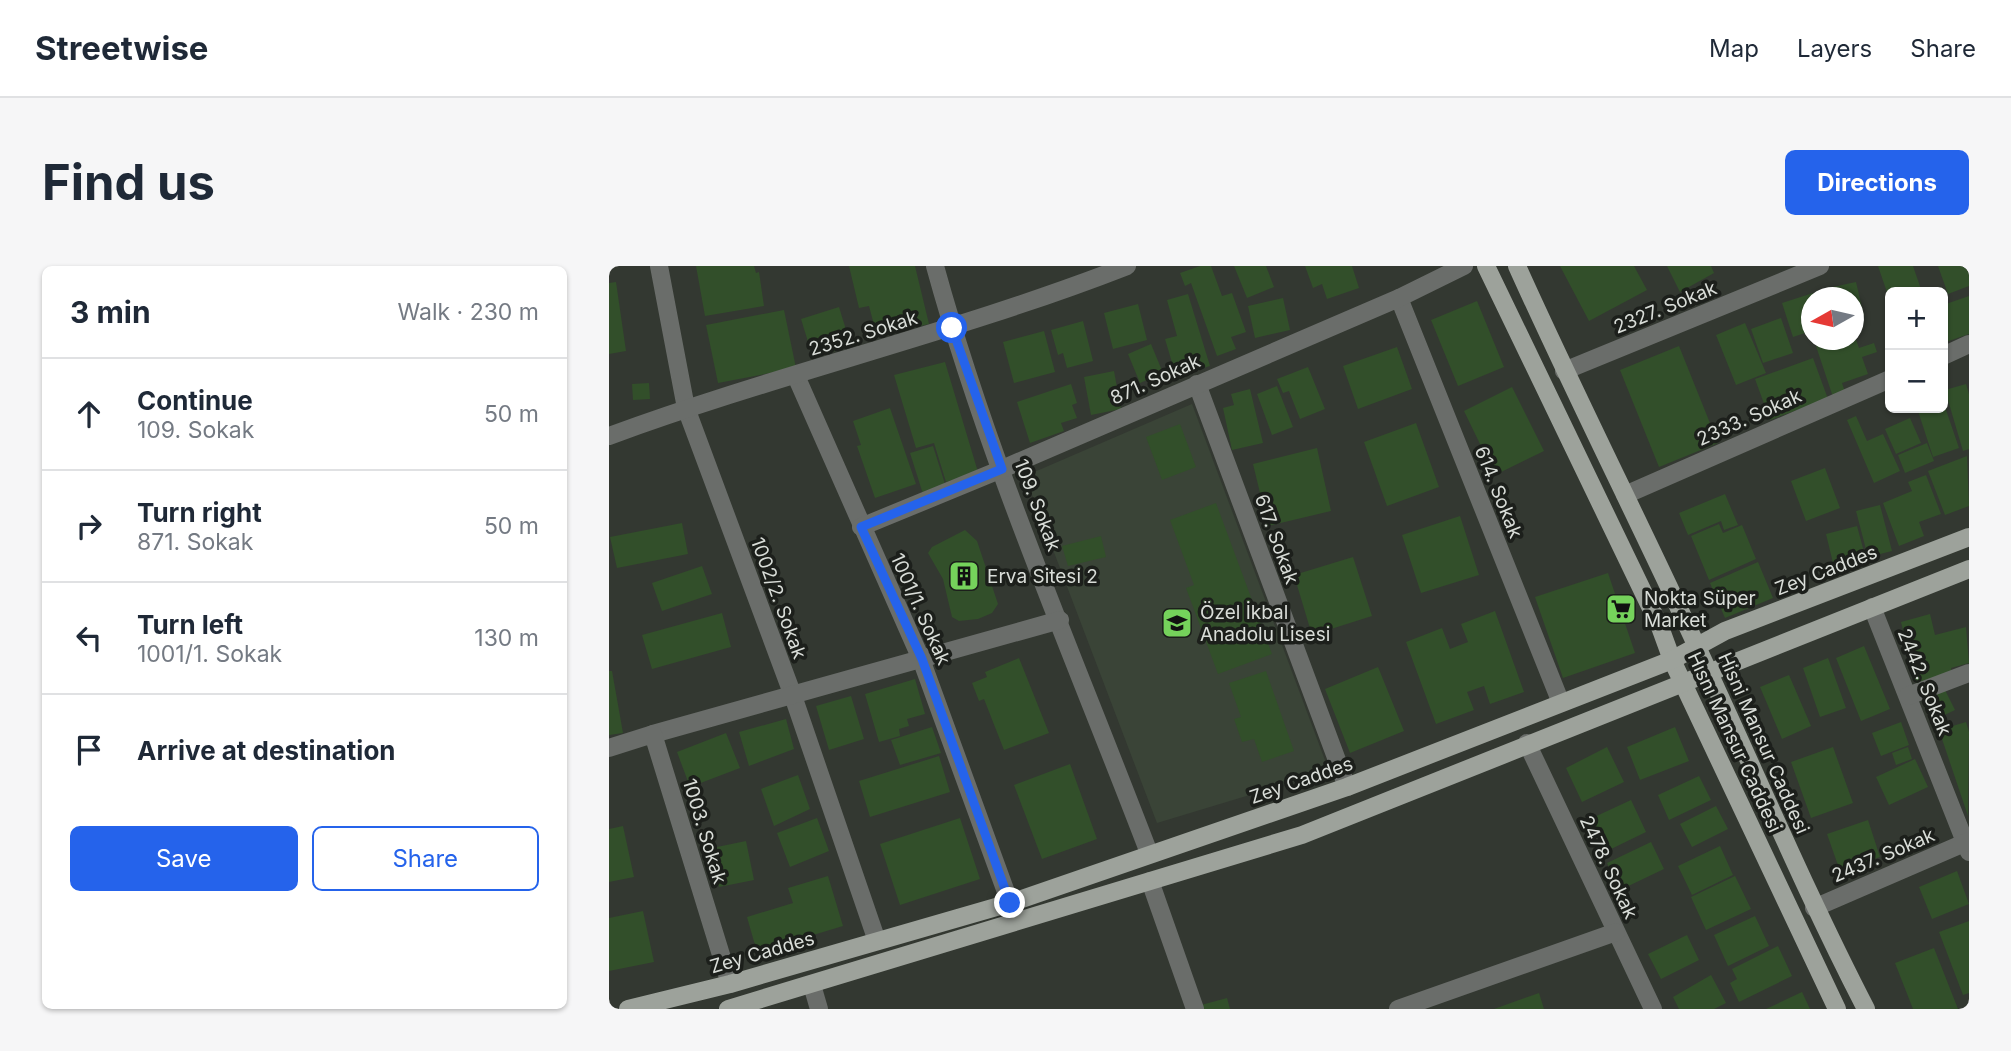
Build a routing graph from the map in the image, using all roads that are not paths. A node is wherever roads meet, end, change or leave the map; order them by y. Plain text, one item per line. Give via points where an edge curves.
1 (659, 266) edge
2 (935, 266) edge
3 (1127, 266) edge
4 (1464, 266) edge
5 (1486, 266) edge
6 (1517, 266) edge
7 (1821, 266) edge
8 (1399, 298) junction
9 (952, 328) junction
10 (1969, 344) edge
11 (1948, 354) edge
12 (1564, 371) junction
13 (796, 376) junction
14 (1885, 381) edge
15 (1197, 384) junction
16 (685, 408) junction
17 (609, 436) edge
18 (1002, 469) junction
19 (1625, 495) junction
20 (861, 527) junction
21 (1969, 537) edge
22 (1969, 569) edge
23 (1872, 607) junction
24 (1060, 620) junction
25 (1698, 648) junction
26 (922, 659) junction
27 (1672, 660) junction
28 (1708, 671) junction
29 (1969, 673) edge
30 (1683, 681) junction
31 (792, 693) junction
32 (1908, 696) junction
33 (1561, 703) junction
34 (653, 734) junction
35 (1527, 743) junction
36 (609, 748) edge
37 (1347, 787) junction
38 (1968, 845) edge
39 (1149, 853) junction
40 (1150, 881) junction
41 (1010, 903) junction
42 (1814, 908) junction
43 (1616, 932) junction
44 (877, 941) junction
45 (730, 984) junction
46 (812, 985) junction
47 (628, 1009) edge
48 (728, 1009) edge
49 (820, 1009) edge
50 (1195, 1009) edge
51 (1398, 1009) edge
52 (1653, 1009) edge
53 (1837, 1009) edge
54 (1866, 1009) edge

1 - 16 street, 1002/2. Sokak
2 - 9 street, 109. Sokak
3 - 9 street, 2352. Sokak
4 - 8 street, 871. Sokak
5 - 27 main road, Hısnı Mansur Caddesi
6 - 12 main road, Hisni Mansur Caddesi
7 - 12 street, 2327. Sokak
8 - 15 street, 871. Sokak
8 - 33 street, 614. Sokak
9 - 13 street, 2352. Sokak
9 - 18 street, 109. Sokak
10 - 11 street
12 - 19 main road, Hisni Mansur Caddesi
13 - 16 street, 2352. Sokak
13 - 20 street, 1001/1. Sokak
14 - 19 street, 2333. Sokak
15 - 18 street, 871. Sokak
15 - 37 street, 617. Sokak
16 - 17 street, 2352. Sokak
16 - 31 street, 1002/2. Sokak
18 - 20 street, 871. Sokak
18 - 24 street, 109. Sokak
19 - 25 main road, Hisni Mansur Caddesi
20 - 26 street, 1001/1. Sokak
21 - 25 main road, Zey Caddes via 1725,631
22 - 23 main road
23 - 28 main road
23 - 32 street, 2442. Sokak
24 - 26 street
24 - 39 street, 109. Sokak
25 - 27 main road, Zey Caddes
25 - 28 main road, Hisni Mansur Caddesi
26 - 31 street
26 - 41 street, 1001/1. Sokak
27 - 30 main road, Hısnı Mansur Caddesi
27 - 33 main road, Zey Caddes
28 - 30 main road
28 - 42 main road, Hisni Mansur Caddesi
29 - 32 street
30 - 35 main road
30 - 53 main road, Hısnı Mansur Caddesi
31 - 34 street
31 - 44 street, 1002/2. Sokak
32 - 38 street, 2442. Sokak
33 - 37 main road, Zey Caddes
34 - 36 street
34 - 45 street, 1003. Sokak
35 - 40 main road via 1303,835
35 - 43 street, 2478. Sokak
37 - 39 main road, Zey Caddes
38 - 42 street, 2437. Sokak
39 - 41 main road, Zey Caddes
40 - 46 main road
40 - 50 street
41 - 44 main road, Zey Caddes
42 - 54 main road, Hisni Mansur Caddesi
43 - 51 street
43 - 52 street, 2478. Sokak
44 - 45 main road, Zey Caddes
45 - 47 main road, Zey Caddes
46 - 48 main road
46 - 49 street

